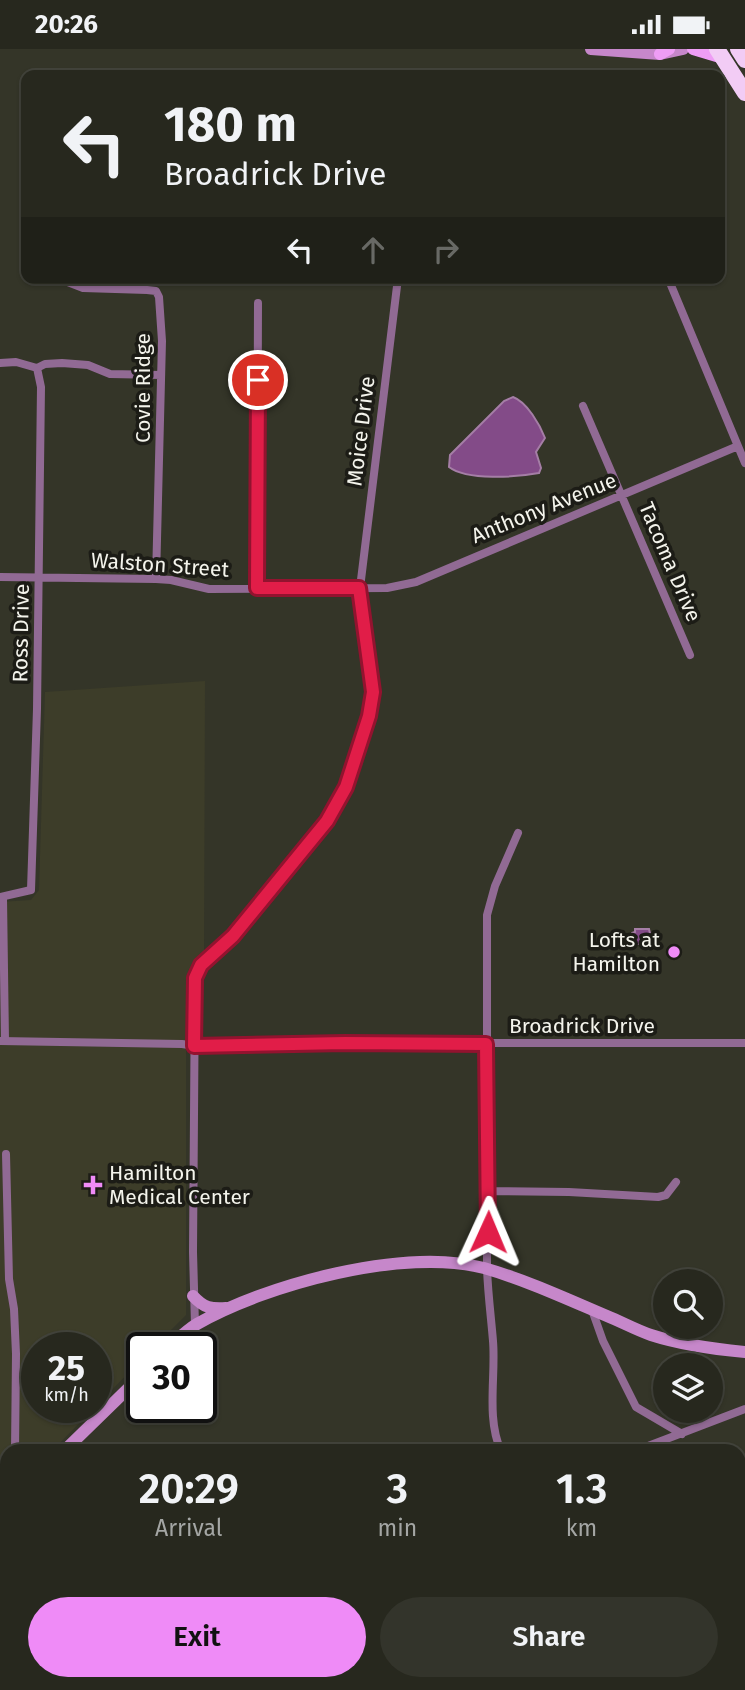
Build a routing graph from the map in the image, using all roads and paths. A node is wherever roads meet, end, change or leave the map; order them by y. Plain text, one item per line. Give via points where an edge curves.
1 (591, 49) edge
2 (683, 49) edge
3 (694, 49) edge
4 (738, 49) edge
5 (664, 52) edge
6 (720, 53) edge
7 (745, 61) edge
8 (745, 93) edge
9 (73, 284) edge
10 (397, 284) edge
11 (670, 284) edge
12 (258, 303) dead end
13 (0, 363) edge
14 (37, 368) junction
15 (161, 375) junction
16 (583, 406) dead end
17 (738, 446) junction
18 (745, 463) edge
19 (622, 495) junction
20 (0, 577) edge
21 (40, 577) junction
22 (156, 579) junction
23 (257, 588) junction
24 (359, 588) junction
25 (690, 655) dead end
26 (518, 832) dead end
27 (1, 897) edge
28 (2, 1041) edge
29 (745, 1043) edge
30 (486, 1044) junction
31 (194, 1046) junction
32 (6, 1154) dead end
33 (676, 1182) dead end
34 (488, 1191) junction
35 (4, 1255) edge
36 (487, 1269) junction
37 (193, 1296) junction
38 (230, 1307) junction
39 (592, 1310) junction
40 (195, 1325) junction
41 (187, 1332) edge
42 (745, 1352) edge
43 (126, 1391) edge
44 (745, 1409) edge
45 (682, 1434) junction
46 (15, 1444) edge
47 (71, 1444) edge
48 (498, 1444) edge
49 (654, 1444) edge

1 - 5 main road
2 - 5 main road
3 - 6 main road
4 - 7 highway
6 - 8 highway
9 - 15 street, Covie Ridge via 156,291 161,308
10 - 24 street, Moice Drive
11 - 17 street
12 - 23 street
13 - 14 street
14 - 15 street via 62,363 88,365 110,374
14 - 21 street, Ross Drive via 41,387
15 - 22 street, Covie Ridge
16 - 19 street, Tacoma Drive
17 - 18 street
17 - 19 street, Anthony Avenue
19 - 24 street, Anthony Avenue via 416,582
19 - 25 street, Tacoma Drive
20 - 21 street, Walston Street
21 - 22 street, Walston Street
21 - 27 street, Ross Drive via 31,890
22 - 23 street, Walston Street via 209,589
23 - 24 street, Walston Street
24 - 31 street, Moice Drive via 373,692 346,787 327,821 298,857 233,936 197,970
26 - 30 street via 487,915
27 - 28 street
28 - 31 street, Broadrick Drive
29 - 30 street, Broadrick Drive
30 - 31 street, Broadrick Drive
30 - 34 street
31 - 37 street, Moice Drive
32 - 35 street
33 - 34 street via 666,1195 658,1197
34 - 36 street
35 - 46 street via 15,1329
36 - 38 main road via 422,1263 378,1267 277,1289
36 - 39 main road
36 - 48 street
37 - 38 main road via 210,1309
37 - 40 street, Moice Drive
38 - 40 main road
39 - 42 main road via 650,1335
39 - 45 street via 636,1407
40 - 41 main road
43 - 47 main road
44 - 45 street
45 - 49 street

